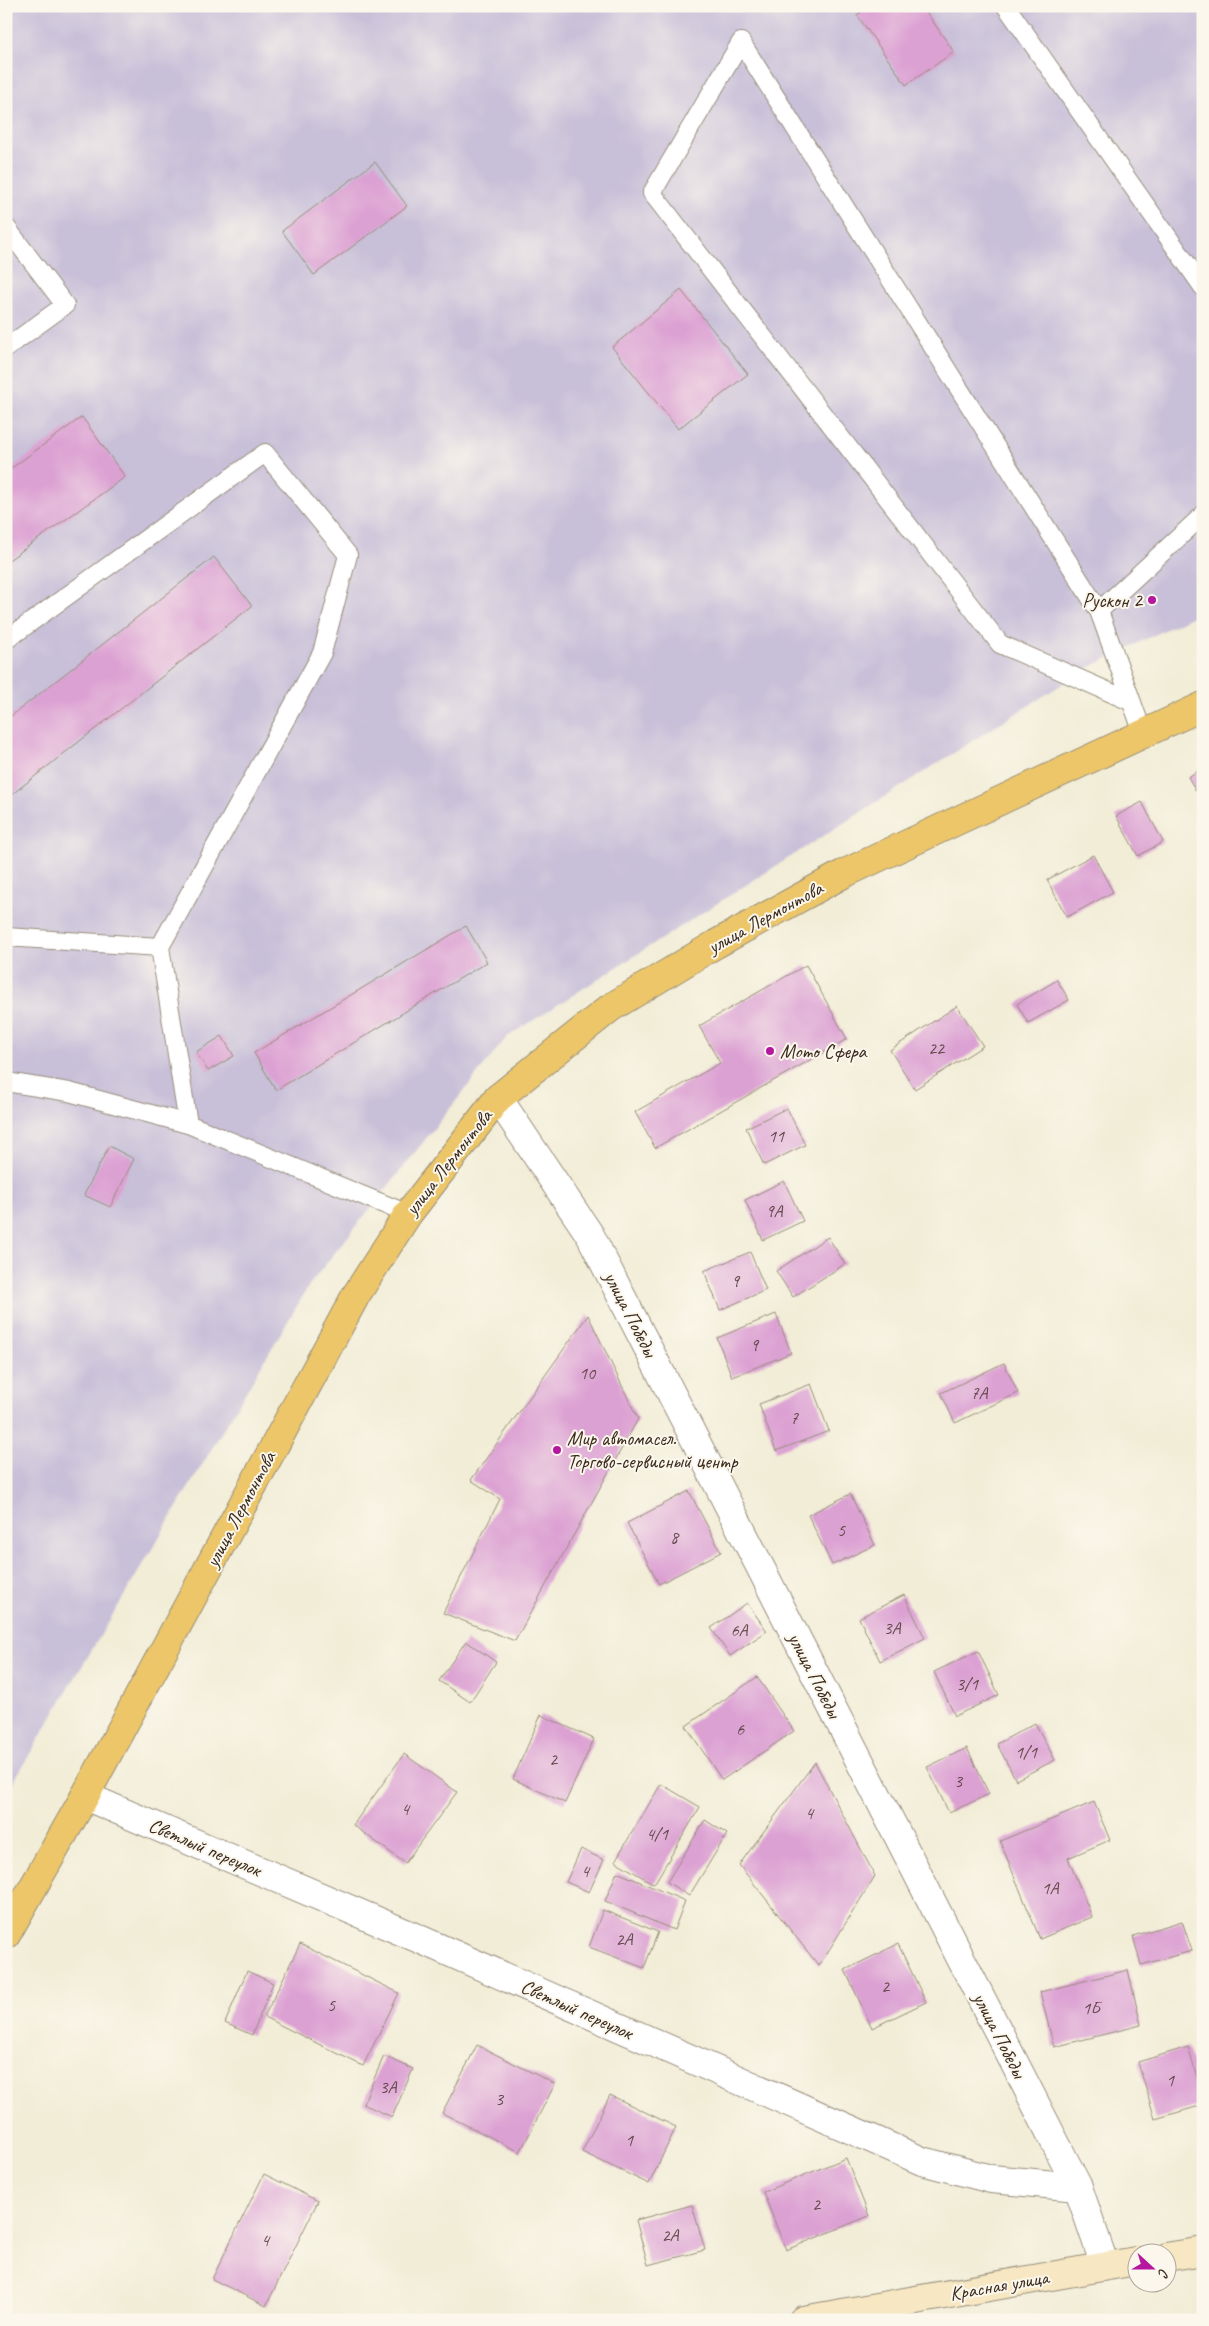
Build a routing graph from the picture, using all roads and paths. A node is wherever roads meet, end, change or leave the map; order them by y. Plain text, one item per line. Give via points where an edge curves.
1 (1006, 6) edge
2 (6, 227) edge
3 (1203, 287) edge
4 (6, 348) edge
5 (1203, 515) edge
6 (1098, 611) junction
7 (6, 640) edge
8 (1132, 702) junction
9 (1203, 706) edge
10 (1143, 733) junction
11 (6, 936) edge
12 (160, 947) junction
13 (6, 1082) edge
14 (498, 1098) junction
15 (188, 1124) junction
16 (408, 1214) junction
17 (85, 1796) junction
18 (6, 1935) edge
19 (1078, 2187) junction
20 (1203, 2251) edge
21 (1176, 2255) edge
22 (1126, 2263) edge
23 (1105, 2266) junction
24 (803, 2320) edge

1 - 3 lane
2 - 4 lane via 65,305
5 - 6 lane
6 - 8 lane
6 - 8 lane via 741,42 652,193 1000,644
7 - 12 lane via 265,453 348,555 322,653
8 - 10 lane
9 - 10 main road, улица Лермонтова
10 - 14 main road, улица Лермонтова via 843,874 716,944 610,1008
11 - 12 lane
12 - 15 lane
13 - 15 lane via 68,1092
14 - 16 main road, улица Лермонтова
14 - 19 street, улица Победы via 590,1235
15 - 16 lane
16 - 17 main road, улица Лермонтова via 356,1295
17 - 18 main road, улица Лермонтова
17 - 19 street, Светлый переулок via 417,1938 922,2161 991,2179
19 - 23 street, улица Победы
20 - 21 main road
22 - 23 main road, Красная улица
23 - 24 main road, Красная улица

